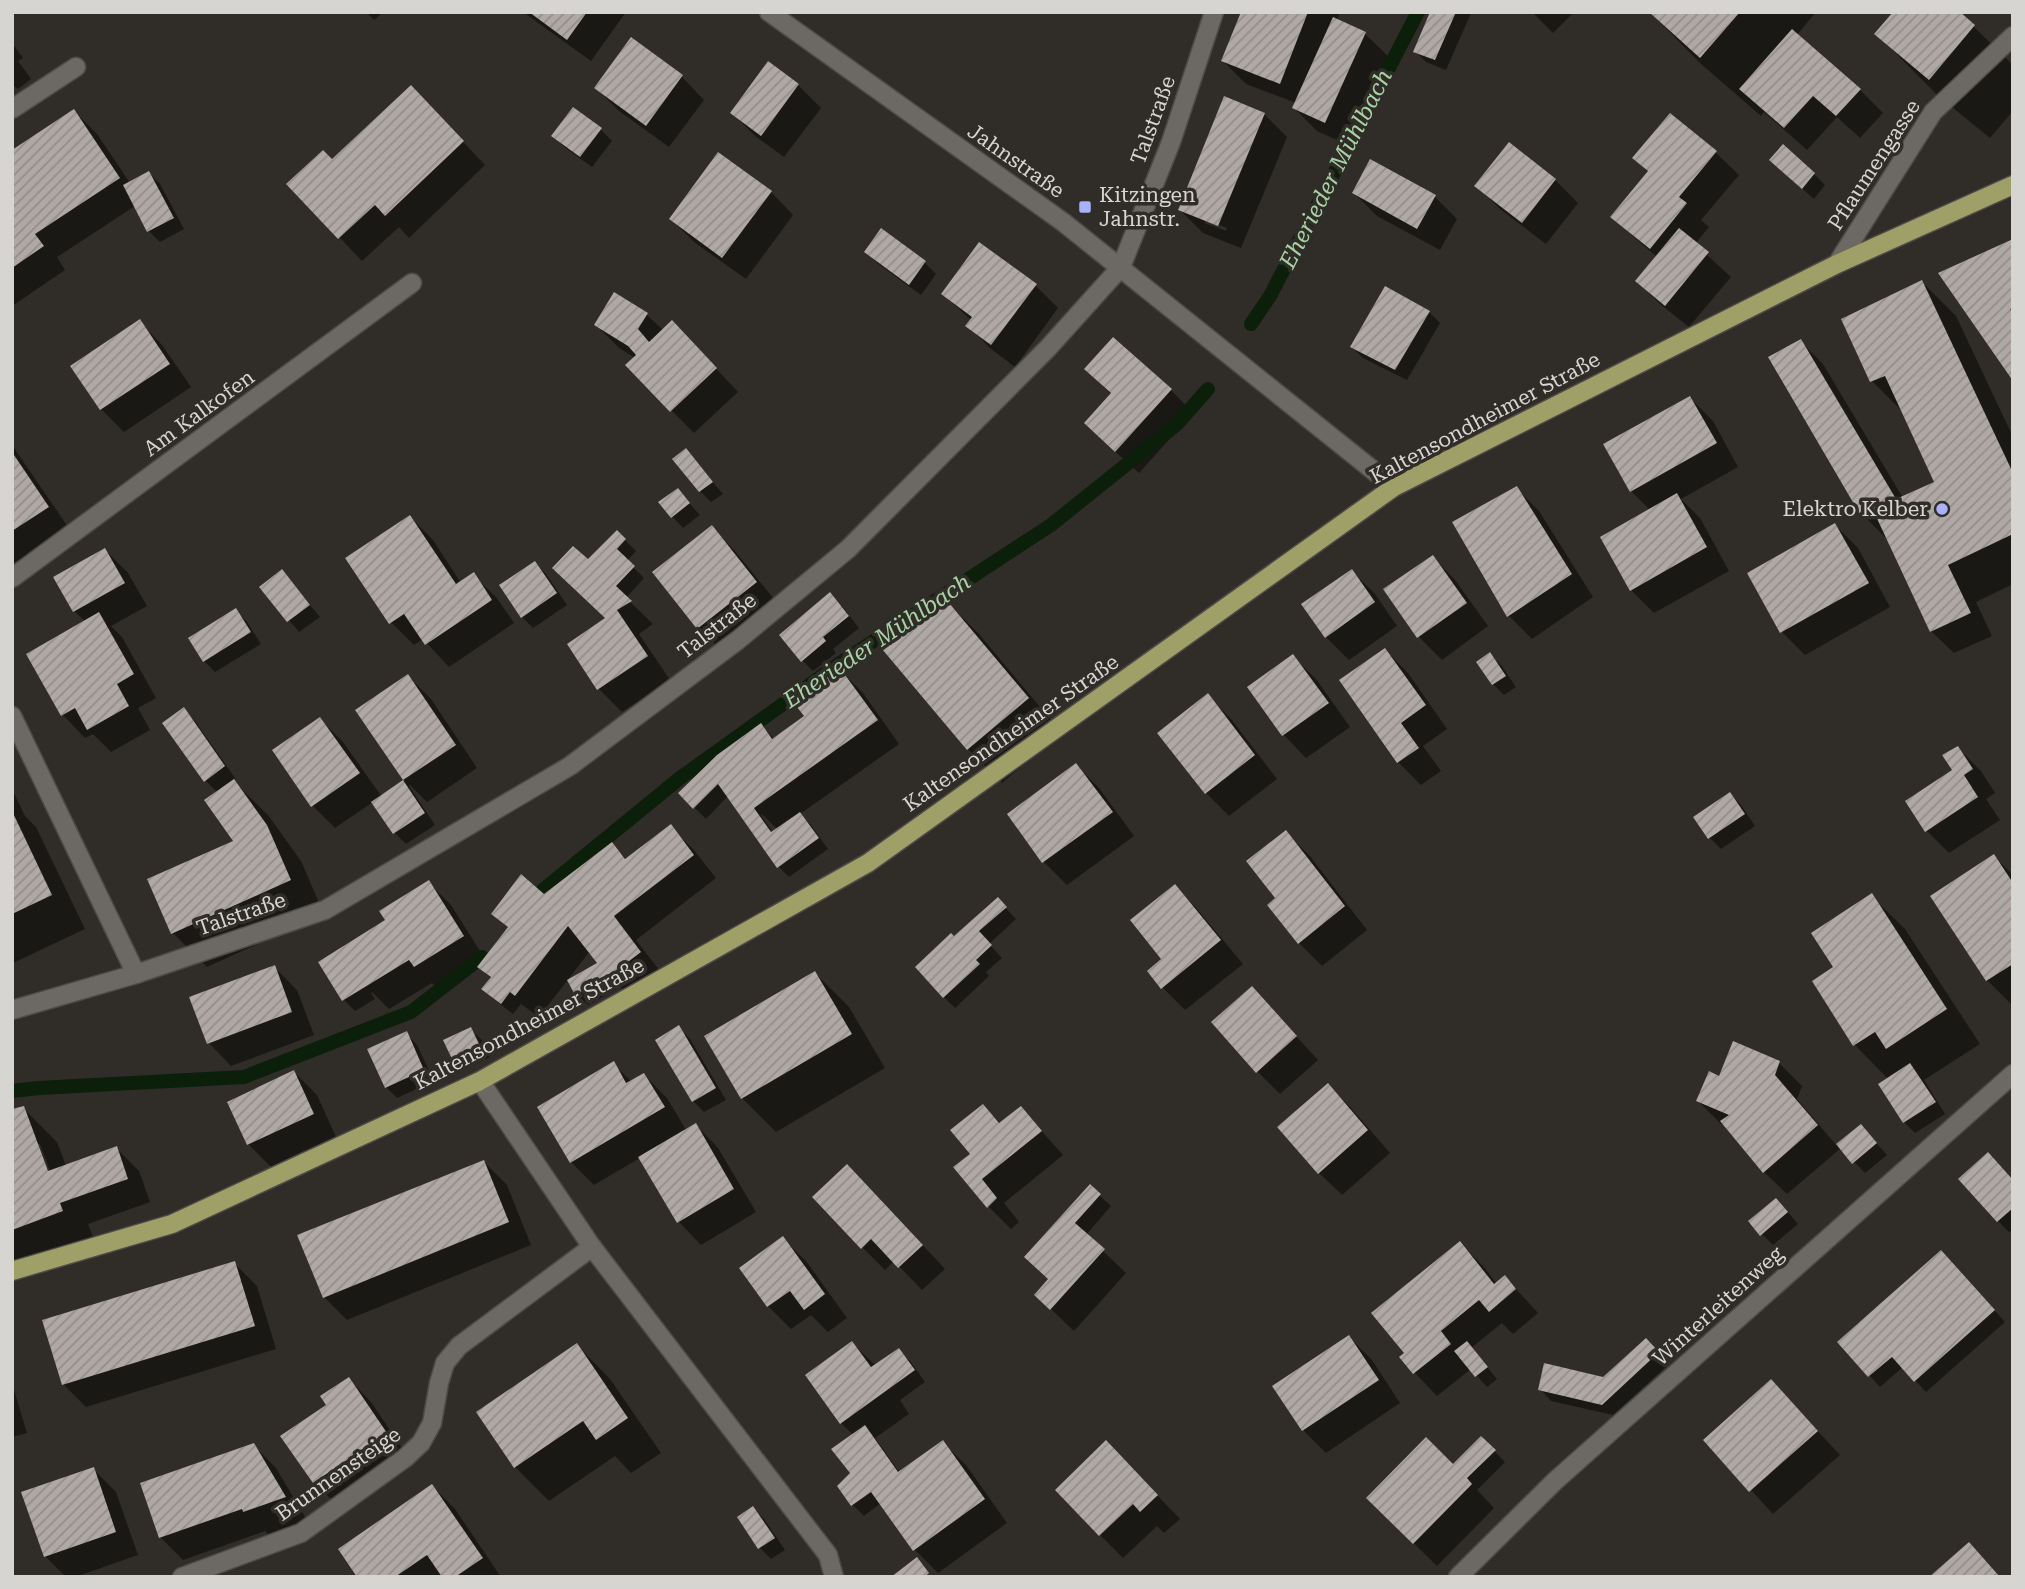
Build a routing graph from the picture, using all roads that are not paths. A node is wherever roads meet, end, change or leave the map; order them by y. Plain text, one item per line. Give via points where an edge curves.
1 (769, 12) edge
2 (1214, 12) edge
3 (2013, 36) edge
4 (76, 67) dead end
5 (12, 109) edge
6 (2013, 185) edge
7 (1838, 264) junction
8 (1121, 267) junction
9 (412, 284) dead end
10 (1394, 487) junction
11 (12, 578) edge
12 (12, 716) edge
13 (136, 974) junction
14 (12, 1010) edge
15 (2013, 1074) edge
16 (480, 1081) junction
17 (592, 1247) junction
18 (12, 1271) edge
19 (182, 1577) edge
20 (834, 1577) edge
21 (1458, 1577) edge

1 - 8 street, Jahnstraße
2 - 8 street, Talstraße via 1171,142
3 - 7 street, Pflaumengasse via 1933,112
4 - 5 street
6 - 7 main road, Kaltensondheimer Straße
7 - 10 main road, Kaltensondheimer Straße
8 - 10 street, Jahnstraße
8 - 13 street, Talstraße via 1048,348 848,549 738,640 570,766 325,909
9 - 11 street, Am Kalkofen
10 - 16 main road, Kaltensondheimer Straße via 868,863
12 - 13 street
13 - 14 street, Talstraße
15 - 21 street, Winterleitenweg via 1555,1481
16 - 17 street
16 - 18 main road, Kaltensondheimer Straße via 172,1224
17 - 19 street, Brunnensteige via 459,1346 445,1363 432,1423 421,1443 405,1458 301,1533
17 - 20 street via 828,1555

